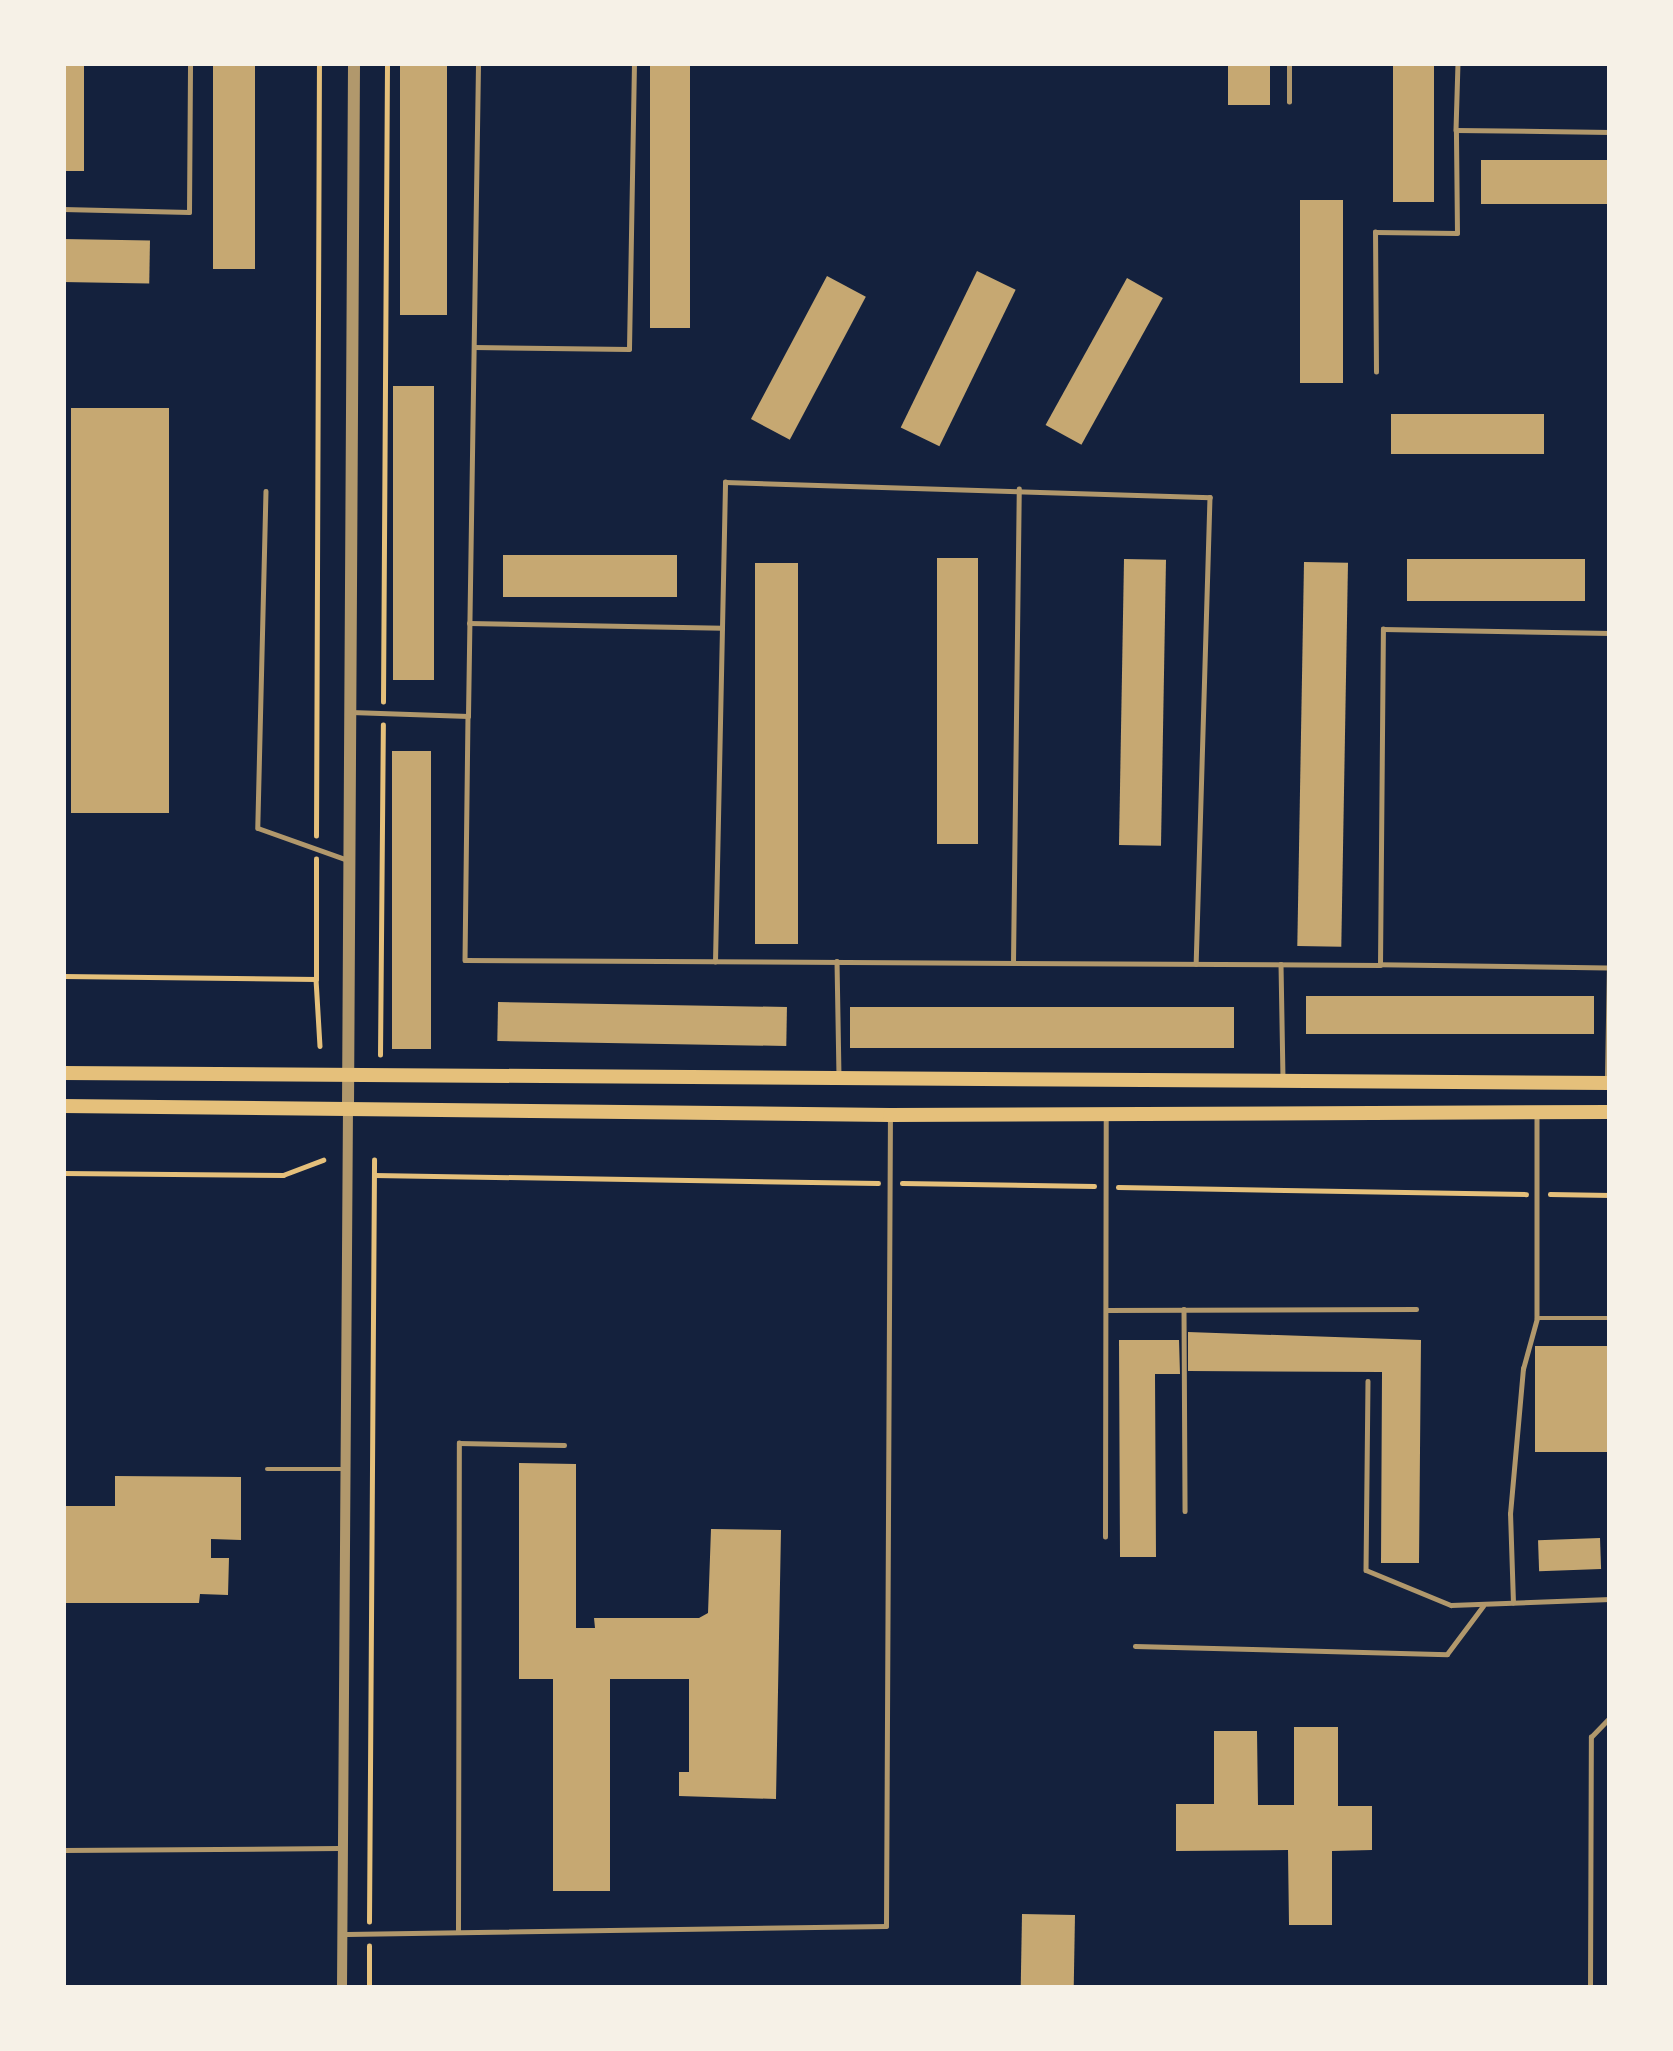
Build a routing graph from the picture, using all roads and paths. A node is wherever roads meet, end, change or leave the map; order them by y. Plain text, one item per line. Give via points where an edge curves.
1 (190, 63) edge
2 (319, 63) edge
3 (354, 63) edge
4 (387, 63) edge
5 (478, 63) edge
6 (634, 63) edge
7 (1289, 63) edge
8 (1458, 63) edge
9 (1289, 103) dead end
10 (1456, 130) junction
11 (1610, 132) edge
12 (63, 209) edge
13 (474, 347) junction
14 (1376, 372) dead end
15 (1018, 489) junction
16 (266, 491) dead end
17 (470, 623) junction
18 (722, 628) junction
19 (1610, 633) edge
20 (351, 712) junction
21 (382, 713) junction
22 (468, 716) junction
23 (316, 849) junction
24 (350, 861) junction
25 (1610, 902) edge
26 (837, 961) junction
27 (715, 962) junction
28 (1013, 963) junction
29 (1196, 964) junction
30 (1281, 964) junction
31 (1380, 965) junction
32 (1607, 968) edge
33 (63, 976) edge
34 (316, 980) junction
35 (320, 1046) dead end
36 (380, 1055) dead end
37 (63, 1073) edge
38 (349, 1075) junction
39 (839, 1077) junction
40 (1283, 1081) junction
41 (1608, 1083) edge
42 (63, 1106) edge
43 (348, 1107) junction
44 (1537, 1111) junction
45 (1610, 1112) edge
46 (1106, 1114) junction
47 (890, 1115) junction
48 (323, 1160) dead end
49 (374, 1160) dead end
50 (63, 1173) edge
51 (374, 1175) junction
52 (890, 1183) junction
53 (1106, 1186) junction
54 (1537, 1194) junction
55 (1608, 1196) edge
56 (1184, 1309) junction
57 (1416, 1309) dead end
58 (1106, 1310) junction
59 (1537, 1318) junction
60 (1608, 1318) edge
61 (1368, 1381) dead end
62 (564, 1445) dead end
63 (267, 1469) dead end
64 (346, 1469) junction
65 (1185, 1510) dead end
66 (1105, 1538) dead end
67 (1610, 1599) edge
68 (1513, 1604) junction
69 (1483, 1605) junction
70 (1135, 1646) dead end
71 (1610, 1717) edge
72 (343, 1849) junction
73 (63, 1850) edge
74 (458, 1932) junction
75 (342, 1934) junction
76 (369, 1934) junction
77 (342, 1988) edge
78 (369, 1988) edge
79 (1590, 1988) edge

1 - 12 lane via 189,212
2 - 23 path
3 - 20 street
4 - 21 path
5 - 13 lane
6 - 13 lane via 629,349
7 - 9 lane
8 - 10 lane
10 - 11 lane
10 - 14 lane via 1457,232 1375,232
13 - 17 lane
15 - 18 lane via 725,482
15 - 28 lane
15 - 29 lane via 1210,496
16 - 23 lane via 257,828
17 - 18 lane
17 - 22 lane
18 - 27 lane
19 - 31 lane via 1383,629
20 - 21 lane
20 - 24 street
21 - 22 lane
21 - 36 path
22 - 27 lane via 465,960
23 - 24 lane
23 - 34 path
24 - 38 street
25 - 32 lane
26 - 27 lane
26 - 28 lane
26 - 39 lane
28 - 29 lane
29 - 30 lane
30 - 31 lane
30 - 40 lane
31 - 32 lane
32 - 41 lane
33 - 34 path
34 - 35 path
37 - 38 main road
38 - 39 main road
38 - 43 street
39 - 40 main road
40 - 41 main road
42 - 43 main road
43 - 47 main road
43 - 64 street
44 - 45 main road
44 - 46 main road
44 - 54 lane
46 - 47 main road
46 - 53 lane
47 - 52 lane
48 - 50 path via 283,1174
49 - 51 path
51 - 52 path
51 - 76 path
52 - 53 path
52 - 74 lane via 886,1926
53 - 54 path
53 - 58 lane
54 - 55 path
54 - 59 lane
56 - 57 lane
56 - 58 lane
56 - 65 lane
58 - 66 lane
59 - 60 lane
59 - 68 lane via 1523,1370 1510,1514
61 - 69 lane via 1366,1570 1451,1604
62 - 74 lane via 459,1443
63 - 64 lane
64 - 72 street
67 - 68 lane
68 - 69 lane
69 - 70 lane via 1447,1654
71 - 79 lane via 1591,1738
72 - 73 lane
72 - 75 street
74 - 76 lane
75 - 76 lane
75 - 77 street
76 - 78 path

